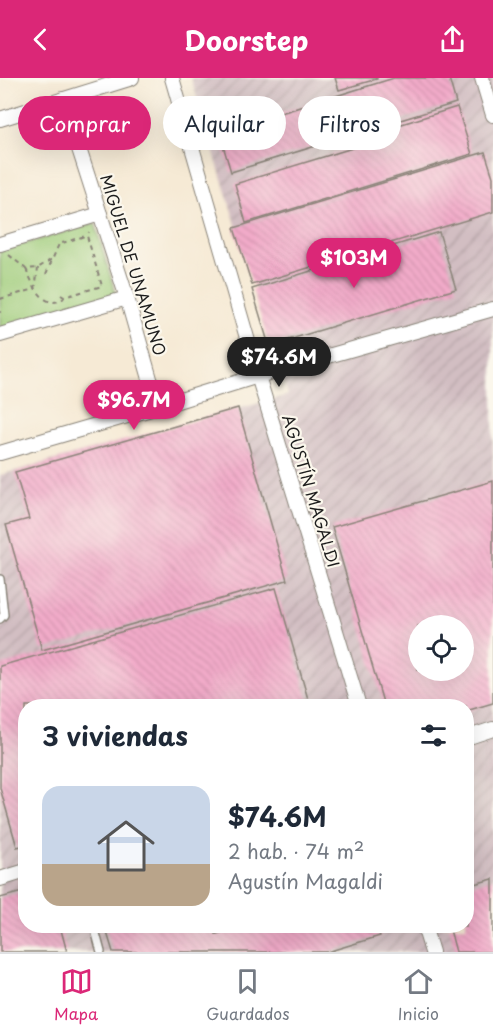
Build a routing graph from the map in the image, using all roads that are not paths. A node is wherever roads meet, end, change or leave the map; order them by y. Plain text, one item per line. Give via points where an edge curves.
1 (132, 78) edge
2 (172, 78) edge
3 (482, 78) edge
4 (73, 96) edge
5 (18, 113) edge
6 (493, 115) edge
7 (0, 119) edge
8 (79, 150) edge
9 (100, 214) junction
10 (2, 247) edge
11 (127, 298) junction
12 (493, 309) edge
13 (0, 335) edge
14 (258, 376) junction
15 (158, 407) junction
16 (0, 453) edge
17 (0, 579) edge
18 (0, 619) edge
19 (357, 699) edge
20 (493, 729) edge
21 (474, 735) edge
22 (18, 873) edge
23 (0, 879) edge
24 (96, 933) edge
25 (426, 933) edge
26 (101, 952) edge
27 (432, 952) edge

1 - 4 street
2 - 14 street, AGUSTÍN MAGALDI
3 - 6 street
5 - 7 street
8 - 9 street, MIGUEL DE UNAMUNO
9 - 10 street
9 - 11 street, MIGUEL DE UNAMUNO
11 - 13 street
11 - 15 street, MIGUEL DE UNAMUNO
12 - 14 street
14 - 15 street
14 - 19 street, AGUSTÍN MAGALDI
15 - 16 street
17 - 18 lane via 4,607
20 - 21 street
22 - 23 street
24 - 26 lane
25 - 27 street

